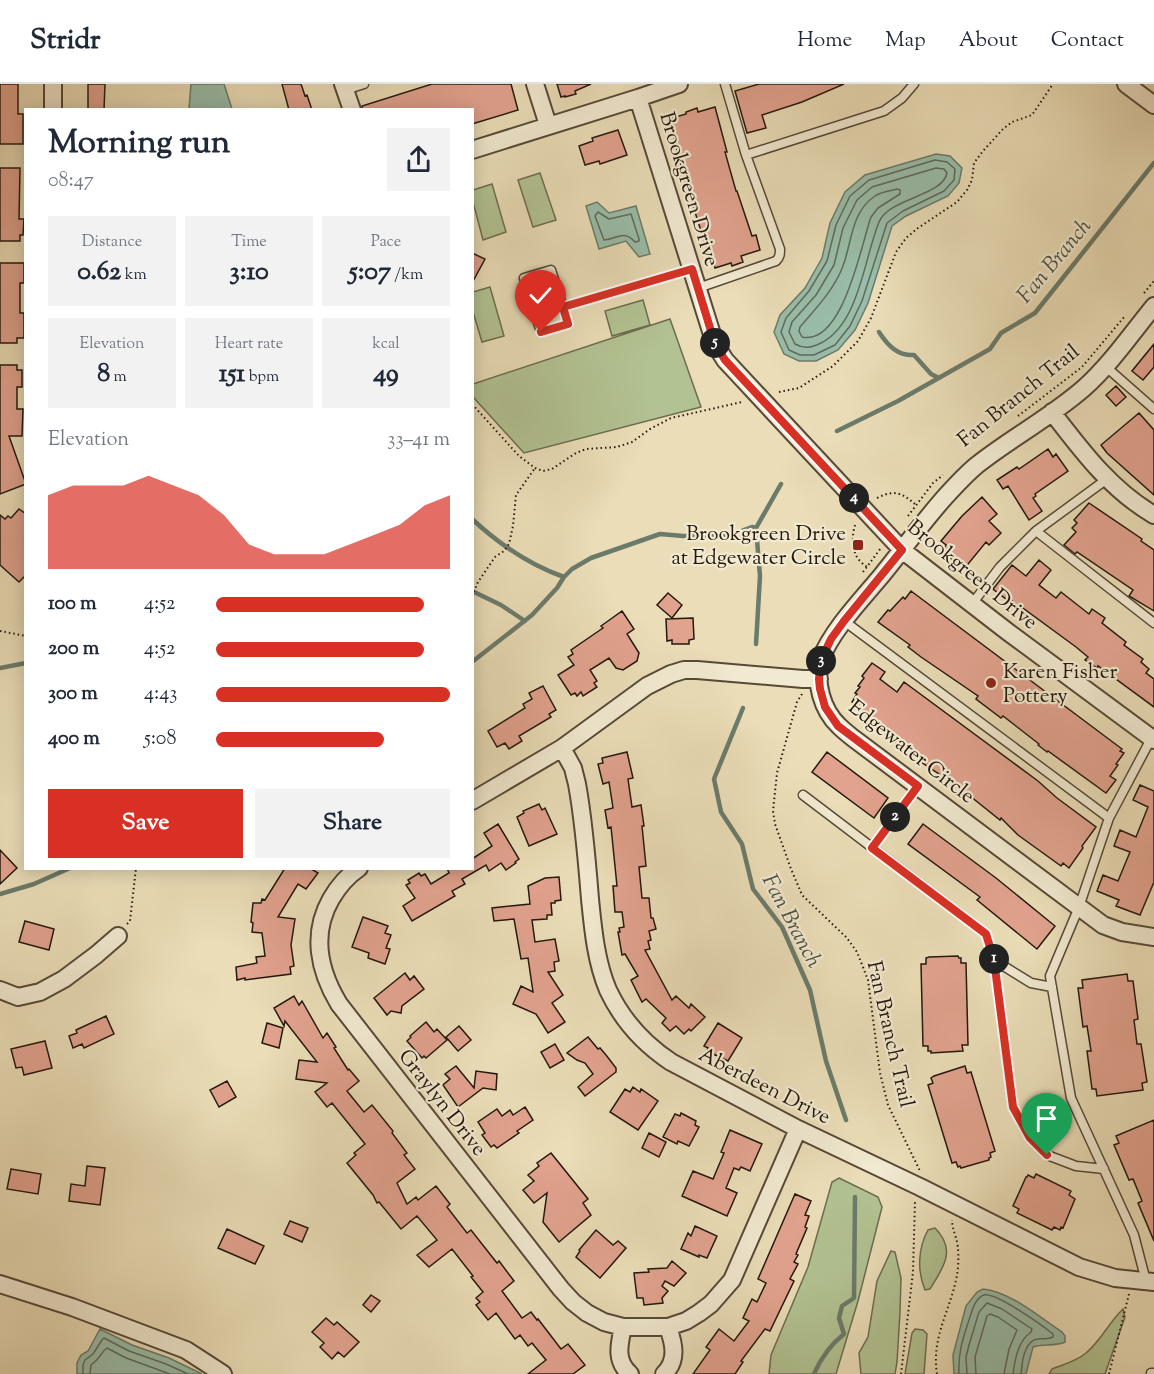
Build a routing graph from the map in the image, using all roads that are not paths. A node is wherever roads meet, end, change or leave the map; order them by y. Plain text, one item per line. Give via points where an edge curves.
1 (53, 84) edge
2 (364, 84) edge
3 (535, 84) edge
4 (679, 84) edge
5 (725, 84) edge
6 (914, 84) edge
7 (1126, 84) edge
8 (344, 87) edge
9 (638, 98) junction
10 (1154, 105) edge
11 (52, 108) edge
12 (351, 108) edge
13 (548, 125) junction
14 (474, 149) edge
15 (747, 155) junction
16 (692, 269) junction
17 (698, 288) junction
18 (1147, 302) edge
19 (563, 307) junction
20 (1105, 366) junction
21 (1154, 409) edge
22 (1052, 412) junction
23 (1107, 479) junction
24 (1154, 515) edge
25 (1036, 531) junction
26 (902, 550) junction
27 (972, 604) junction
28 (844, 621) junction
29 (1154, 623) edge
30 (819, 679) junction
31 (1153, 738) edge
32 (562, 748) junction
33 (918, 786) junction
34 (803, 795) dead end
35 (474, 800) edge
36 (1109, 818) junction
37 (872, 848) junction
38 (356, 870) edge
39 (1079, 907) junction
40 (118, 936) road end
41 (1154, 937) edge
42 (994, 960) junction
43 (1052, 987) junction
44 (0, 990) edge
45 (798, 1129) junction
46 (1104, 1169) junction
47 (1150, 1281) edge
48 (0, 1284) edge
49 (623, 1327) junction
50 (668, 1327) junction
51 (223, 1374) edge
52 (630, 1374) edge
53 (664, 1374) edge

1 - 11 street
2 - 8 lane
3 - 13 street
4 - 9 street
5 - 15 lane
6 - 15 lane via 884,111
7 - 10 street
8 - 12 street
9 - 13 street
9 - 16 street, Brookgreen Drive
13 - 14 street
15 - 17 lane via 780,249 779,258
16 - 17 street, Brookgreen Drive
16 - 19 lane
17 - 26 street, Brookgreen Drive via 715,344 725,360
18 - 20 street, Edgewater Circle
19 - 19 lane via 551,270 524,278 541,332 568,324
20 - 21 lane
20 - 22 street, Edgewater Circle via 1086,387
22 - 23 street
22 - 26 street, Edgewater Circle via 961,479
23 - 24 street
23 - 25 lane
25 - 27 lane via 1000,567
25 - 29 lane
26 - 27 street, Brookgreen Drive
26 - 28 street, Edgewater Circle
27 - 31 street, Brookgreen Drive
28 - 30 street, Edgewater Circle via 821,660
28 - 36 lane
30 - 32 street via 684,670 647,686
30 - 33 street, Edgewater Circle via 825,707 838,726
31 - 36 lane
32 - 35 street
32 - 45 street, Aberdeen Drive via 578,784 600,965 622,1014 641,1038 671,1062
33 - 37 lane
33 - 39 street, Edgewater Circle
34 - 37 lane
36 - 39 lane
37 - 42 lane via 986,934
38 - 49 street, Graylyn Drive via 336,891 319,933 321,964 331,991 561,1289 587,1313
39 - 41 street, Edgewater Circle via 1112,929
39 - 43 lane via 1050,976
40 - 44 street via 64,979 40,992 18,997
42 - 43 lane via 1031,983
42 - 46 lane via 1013,1107 1024,1128 1047,1155 1076,1166
43 - 46 lane via 1071,1098
45 - 47 street, Aberdeen Drive via 1079,1267 1115,1278
45 - 50 street, Graylyn Drive via 732,1280 711,1304 686,1321
46 - 47 lane
48 - 51 street via 186,1350
49 - 50 street, Graylyn Drive
49 - 52 street via 619,1356
50 - 53 street via 674,1357

